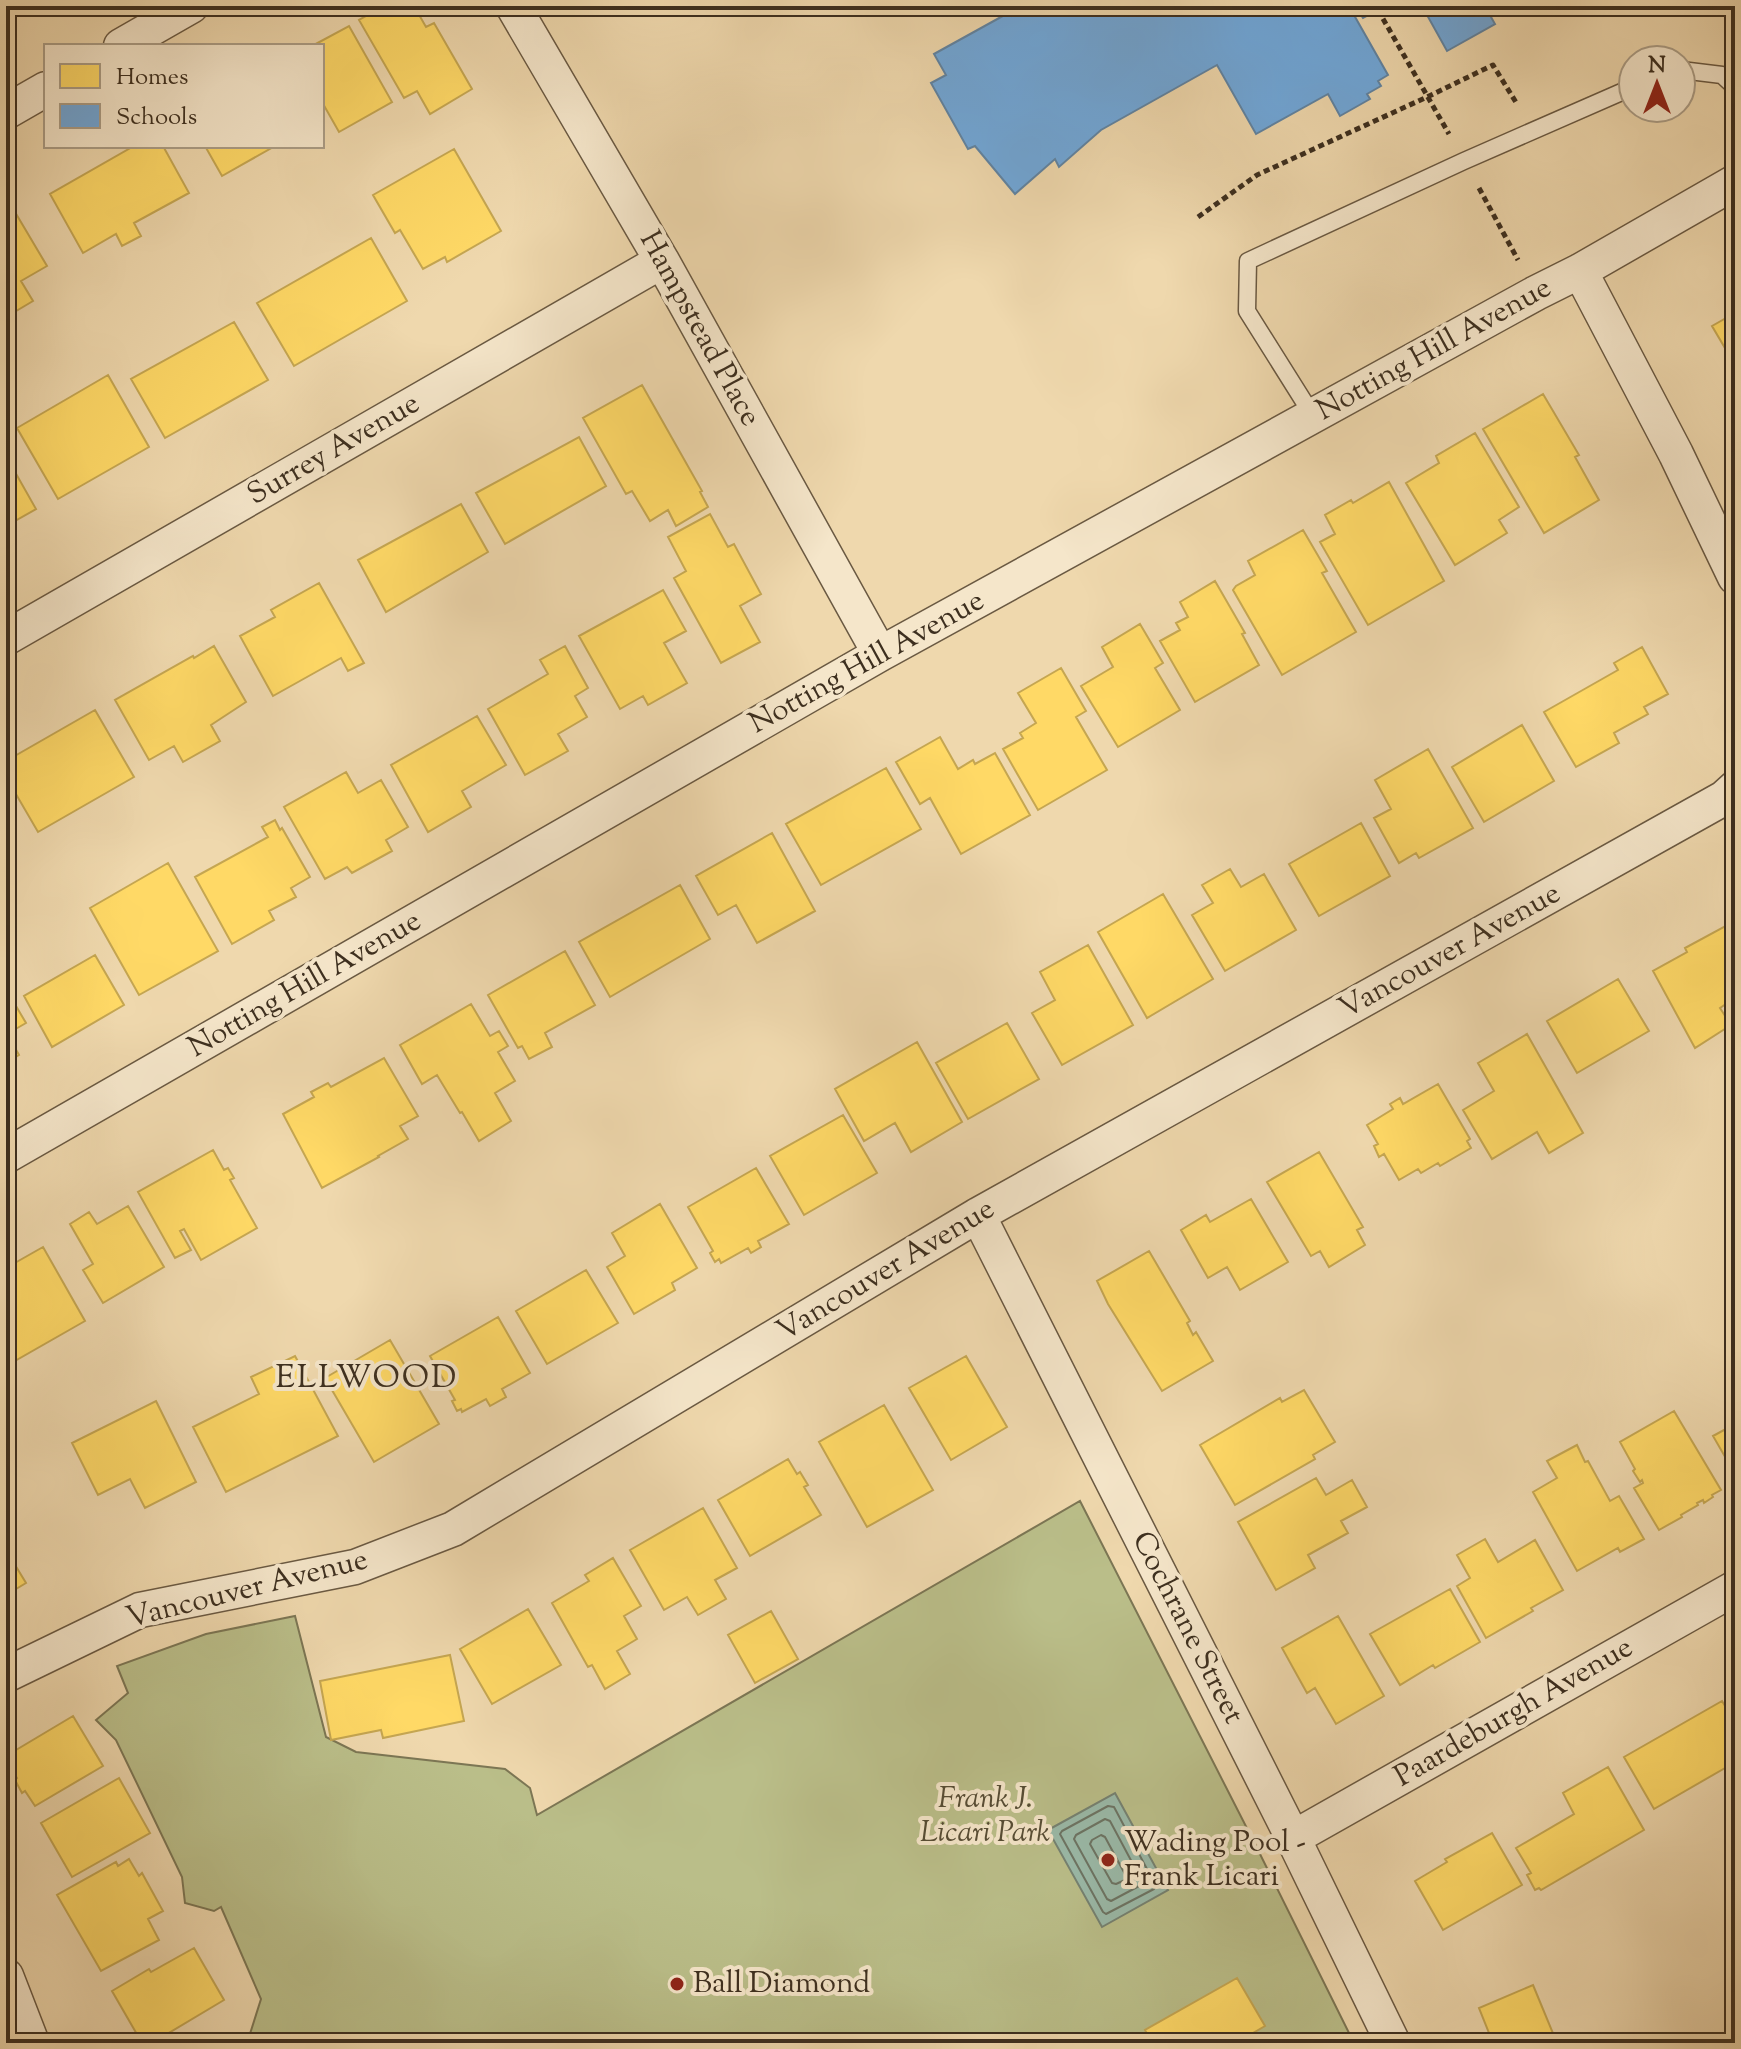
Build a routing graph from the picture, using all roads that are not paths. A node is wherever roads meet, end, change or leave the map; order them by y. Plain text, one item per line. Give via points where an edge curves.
1 (191, 6) edge
2 (513, 6) edge
3 (124, 44) edge
4 (1697, 72) edge
5 (1735, 87) edge
6 (44, 90) edge
7 (1617, 94) edge
8 (6, 112) edge
9 (1735, 182) edge
10 (662, 261) junction
11 (1580, 271) junction
12 (1313, 416) junction
13 (1735, 577) edge
14 (6, 638) edge
15 (880, 654) junction
16 (1735, 788) edge
17 (6, 1156) edge
18 (978, 1215) junction
19 (1735, 1588) edge
20 (6, 1675) edge
21 (1293, 1838) junction
22 (6, 1976) edge
23 (32, 2043) edge
24 (1393, 2043) edge

1 - 3 street
2 - 10 street, Hampstead Place
4 - 5 lane via 1722,75
6 - 8 street
7 - 12 lane via 1248,261 1247,311
9 - 11 street, Notting Hill Avenue
10 - 14 street, Surrey Avenue
10 - 15 street, Hampstead Place
11 - 12 street, Notting Hill Avenue
11 - 13 street
12 - 15 street, Notting Hill Avenue
15 - 17 street, Notting Hill Avenue
16 - 18 street, Vancouver Avenue
18 - 20 street, Vancouver Avenue via 453,1529 355,1567 140,1610
18 - 21 street, Cochrane Street
19 - 21 street, Paardeburgh Avenue
21 - 24 street, Cochrane Street
22 - 23 street

